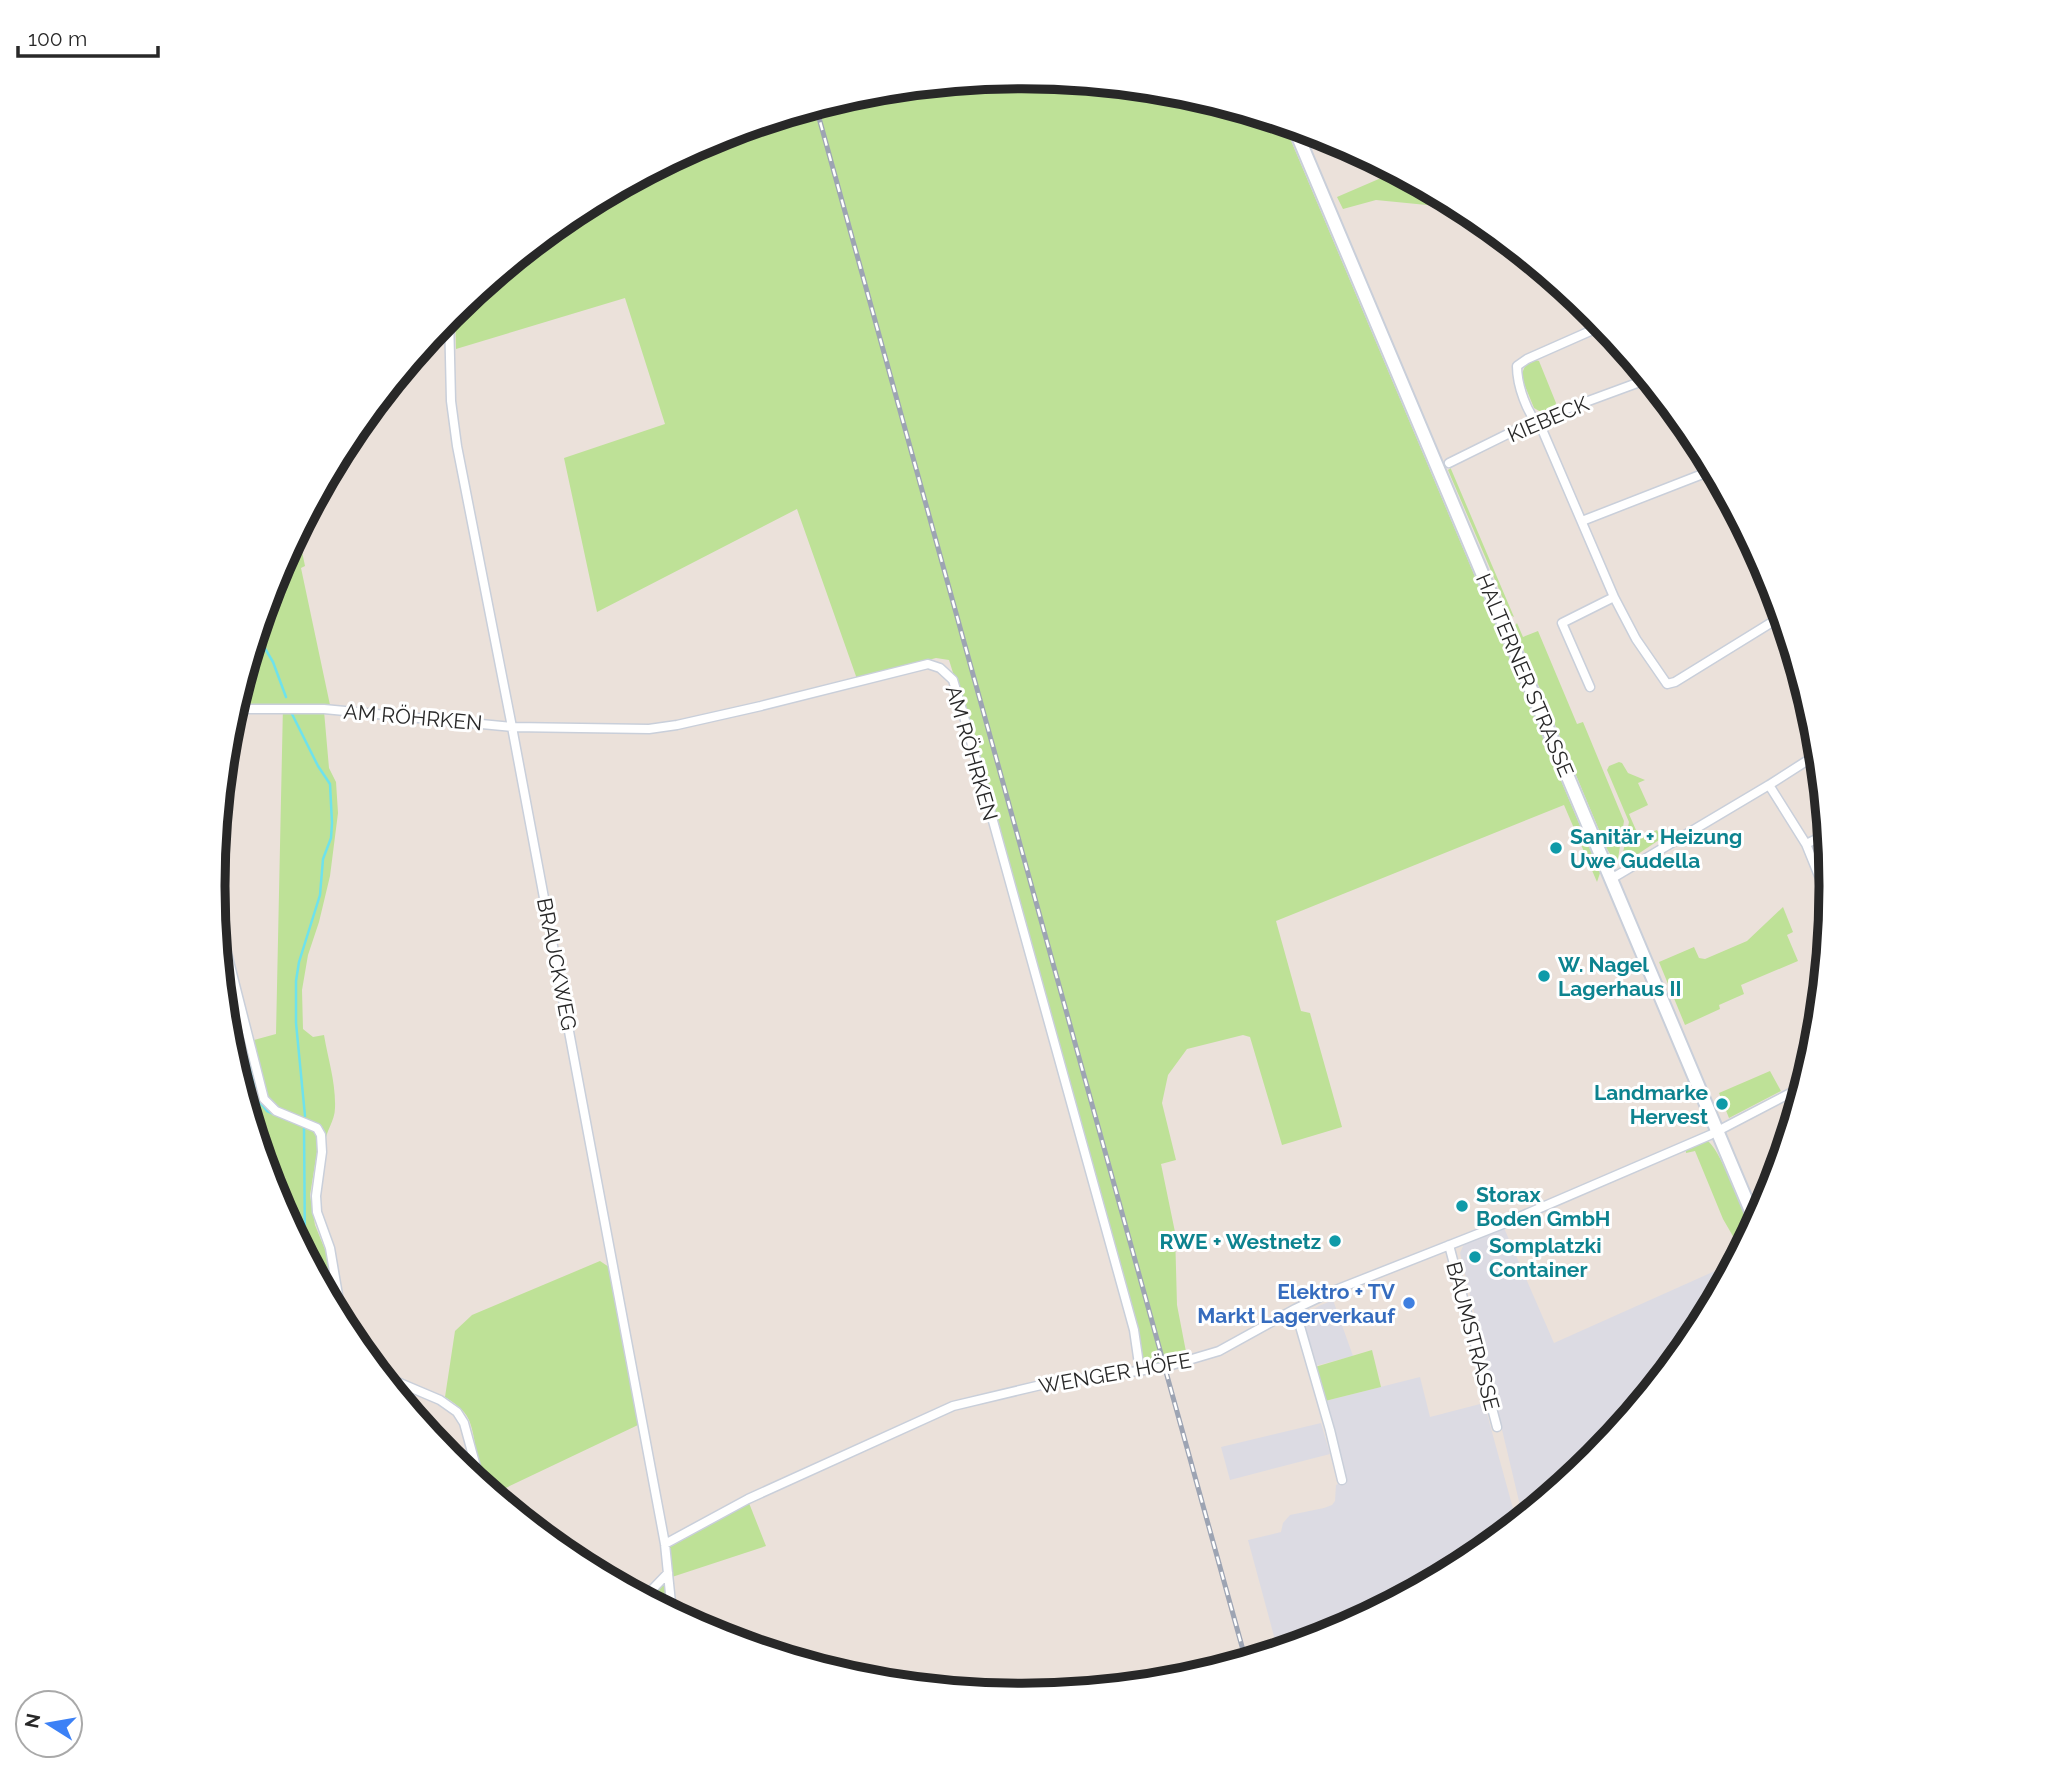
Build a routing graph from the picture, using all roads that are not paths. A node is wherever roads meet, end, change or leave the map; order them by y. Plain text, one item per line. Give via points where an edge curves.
1 (1299, 139) edge
2 (1593, 330) edge
3 (449, 333) edge
4 (1639, 382) edge
5 (1534, 421) junction
6 (1449, 463) dead end
7 (1704, 474) edge
8 (1582, 521) junction
9 (1615, 597) junction
10 (1774, 622) edge
11 (1590, 687) dead end
12 (246, 709) edge
13 (512, 727) junction
14 (1809, 759) edge
15 (1769, 785) junction
16 (1818, 839) edge
17 (1806, 845) junction
18 (1820, 878) edge
19 (1611, 879) junction
20 (229, 961) edge
21 (1793, 1092) edge
22 (1718, 1132) junction
23 (1751, 1210) edge
24 (1450, 1245) junction
25 (338, 1294) edge
26 (1295, 1309) junction
27 (1140, 1371) junction
28 (399, 1382) edge
29 (1497, 1427) dead end
30 (476, 1466) edge
31 (1342, 1480) dead end
32 (666, 1544) junction
33 (668, 1573) junction
34 (650, 1591) edge
35 (671, 1602) edge

1 - 19 main road, HALTERNER STRASSE
2 - 5 street via 1517,366 1517,378
3 - 13 street, BRAUCKWEG via 457,446
4 - 5 street, KIEBECK
5 - 6 street, KIEBECK
5 - 8 street via 1541,427
7 - 8 street
8 - 9 street
9 - 10 street via 1636,639 1667,684
9 - 11 street via 1563,623
12 - 13 street, AM RÖHRKEN via 324,709
13 - 27 street, AM RÖHRKEN via 665,727 928,664 946,672 953,680 967,727 1134,1330
13 - 32 street, BRAUCKWEG
14 - 15 street
15 - 17 street
15 - 19 street
16 - 17 street
17 - 18 street
19 - 22 main road, HALTERNER STRASSE
20 - 25 street via 264,1098 276,1111 317,1128 321,1135 317,1212 330,1248
21 - 22 street, WENGER HÖFE
22 - 23 main road, HALTERNER STRASSE
22 - 24 street, WENGER HÖFE
24 - 26 street, WENGER HÖFE
24 - 29 street, BAUMSTRASSE
26 - 27 street, WENGER HÖFE via 1219,1351
26 - 31 street
27 - 32 street, WENGER HÖFE via 1041,1385 953,1406 748,1499
28 - 30 street via 457,1412
32 - 33 street, BRAUCKWEG
33 - 34 street
33 - 35 street, BRAUCKWEG

